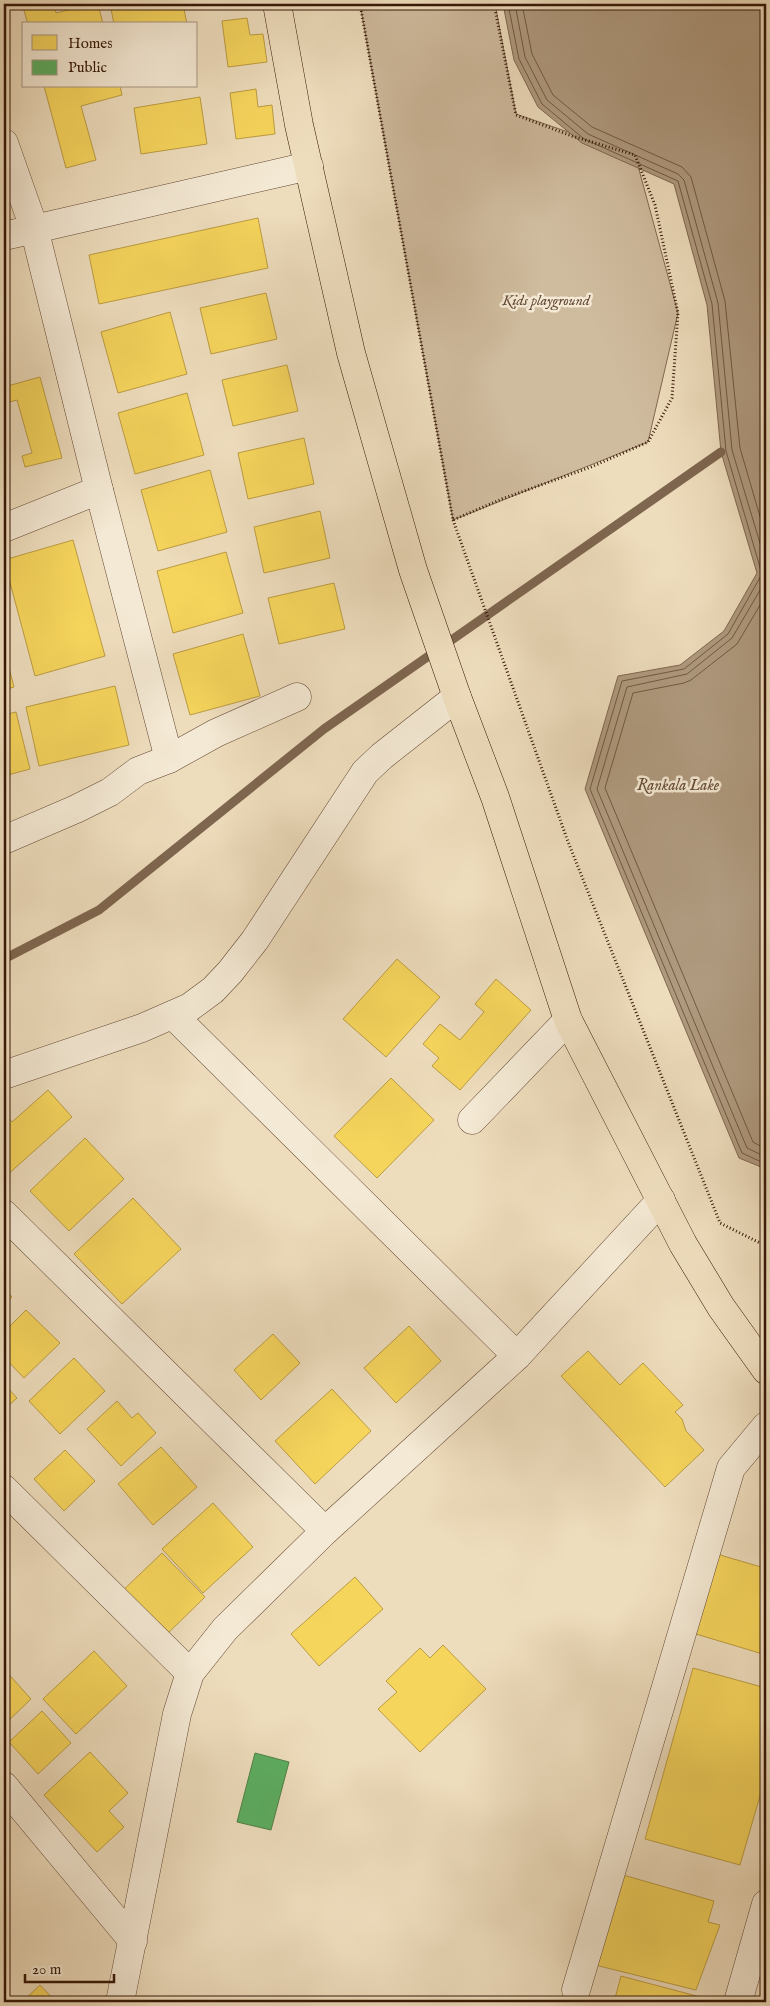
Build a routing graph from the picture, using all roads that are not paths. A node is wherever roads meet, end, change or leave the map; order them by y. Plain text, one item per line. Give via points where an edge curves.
1 (277, 4) edge
2 (4, 143) edge
3 (309, 166) junction
4 (34, 228) junction
5 (4, 236) edge
6 (99, 490) junction
7 (4, 528) edge
8 (297, 697) dead end
9 (457, 697) junction
10 (169, 759) junction
11 (4, 840) edge
12 (173, 1015) junction
13 (568, 1020) junction
14 (4, 1075) edge
15 (472, 1120) dead end
16 (661, 1200) junction
17 (4, 1214) edge
18 (517, 1356) junction
19 (766, 1370) edge
20 (766, 1426) edge
21 (4, 1489) edge
22 (325, 1531) junction
23 (190, 1673) junction
24 (4, 1786) edge
25 (766, 1904) edge
26 (133, 1941) junction
27 (576, 1990) dead end
28 (120, 2002) edge
29 (738, 2002) edge

1 - 3 main road
2 - 4 street
3 - 4 street
3 - 9 main road via 351,353 413,570
4 - 5 street
4 - 6 street
6 - 7 street
6 - 10 street
8 - 10 street via 216,733
9 - 12 street via 365,772 230,972 213,990
9 - 13 main road via 495,797
10 - 11 street via 138,771 110,792 76,809
12 - 14 street
12 - 18 street
13 - 15 street
13 - 16 main road
16 - 18 street
16 - 19 main road via 682,1244 716,1300
17 - 22 street
18 - 22 street
20 - 27 street via 731,1468
21 - 23 street
22 - 23 street via 225,1630
23 - 26 street via 177,1714
24 - 26 street
25 - 29 street
26 - 28 street

